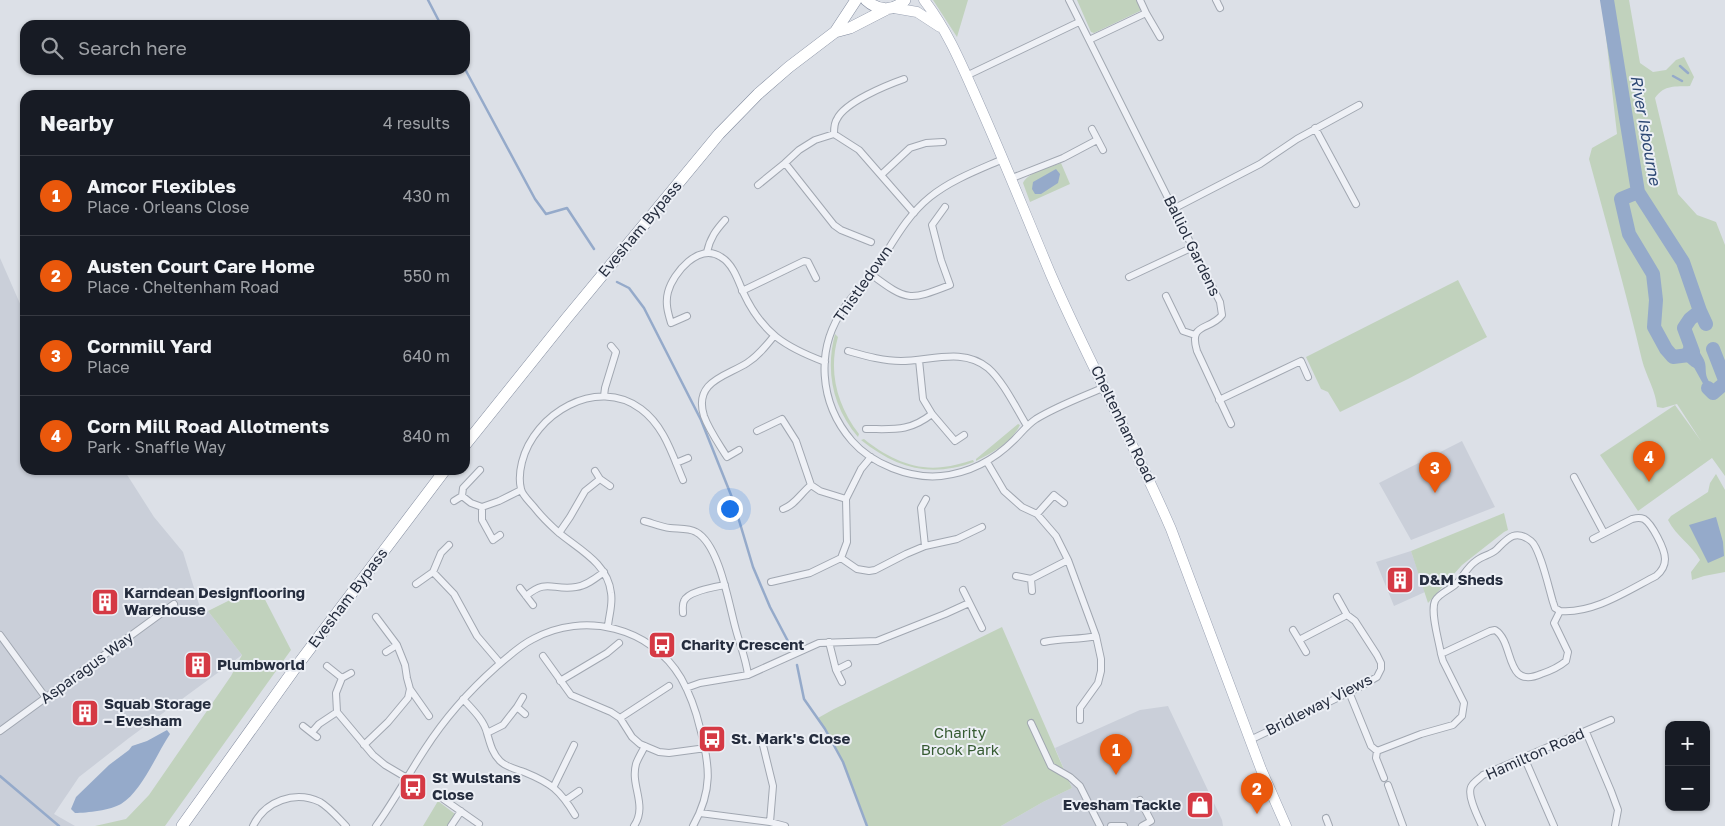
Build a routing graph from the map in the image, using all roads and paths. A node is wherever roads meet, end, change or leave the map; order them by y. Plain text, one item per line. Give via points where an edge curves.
1 (856, 0) edge
2 (866, 0) edge
3 (905, 0) edge
4 (924, 0) edge
5 (1069, 0) edge
6 (1140, 0) edge
7 (1216, 0) edge
8 (890, 8) junction
9 (1220, 8) dead end
10 (1146, 13) junction
11 (1080, 22) junction
12 (942, 30) junction
13 (835, 32) junction
14 (1160, 37) dead end
15 (1089, 40) junction
16 (966, 76) junction
17 (904, 79) dead end
18 (1359, 106) dead end
19 (1315, 128) junction
20 (1092, 129) dead end
21 (834, 134) junction
22 (1097, 140) junction
23 (943, 142) dead end
24 (1103, 150) dead end
25 (1003, 159) junction
26 (785, 164) junction
27 (881, 175) junction
28 (1012, 178) junction
29 (758, 185) dead end
30 (1356, 204) dead end
31 (945, 207) dead end
32 (1174, 209) junction
33 (914, 213) junction
34 (725, 220) dead end
35 (872, 242) dead end
36 (1193, 247) junction
37 (707, 252) junction
38 (872, 275) junction
39 (1129, 277) dead end
40 (816, 278) dead end
41 (742, 291) junction
42 (1166, 296) dead end
43 (687, 316) dead end
44 (1195, 334) junction
45 (774, 336) junction
46 (611, 346) dead end
47 (848, 351) dead end
48 (919, 360) junction
49 (826, 362) junction
50 (1308, 377) dead end
51 (1104, 387) junction
52 (604, 396) junction
53 (1219, 400) junction
54 (932, 414) junction
55 (1230, 424) dead end
56 (1027, 426) junction
57 (866, 429) dead end
58 (757, 431) dead end
59 (964, 435) dead end
60 (470, 439) edge
61 (739, 450) dead end
62 (871, 457) junction
63 (688, 458) dead end
64 (987, 462) junction
65 (676, 463) junction
66 (480, 470) dead end
67 (595, 471) dead end
68 (441, 475) edge
69 (1574, 477) dead end
70 (600, 480) junction
71 (683, 480) dead end
72 (810, 485) junction
73 (610, 486) dead end
74 (521, 490) junction
75 (462, 496) junction
76 (846, 499) junction
77 (926, 499) dead end
78 (454, 501) dead end
79 (1064, 503) dead end
80 (482, 507) junction
81 (783, 509) dead end
82 (1037, 514) junction
83 (644, 520) dead end
84 (982, 527) dead end
85 (559, 533) junction
86 (1604, 533) junction
87 (500, 535) dead end
88 (1594, 539) dead end
89 (450, 545) dead end
90 (925, 546) junction
91 (841, 558) junction
92 (1068, 560) junction
93 (433, 572) junction
94 (604, 572) junction
95 (1016, 576) dead end
96 (1031, 579) junction
97 (770, 582) dead end
98 (416, 584) dead end
99 (725, 585) junction
100 (520, 588) dead end
101 (963, 590) dead end
102 (1032, 591) dead end
103 (526, 596) junction
104 (1337, 597) dead end
105 (969, 603) junction
106 (174, 604) dead end
107 (533, 605) dead end
108 (1560, 612) junction
109 (683, 613) dead end
110 (1347, 615) junction
111 (376, 617) dead end
112 (608, 626) junction
113 (982, 628) dead end
114 (1293, 630) dead end
115 (0, 635) edge
116 (1096, 636) junction
117 (1299, 640) junction
118 (829, 642) junction
119 (1044, 642) dead end
120 (619, 643) dead end
121 (397, 645) junction
122 (386, 652) dead end
123 (1306, 652) dead end
124 (1441, 654) junction
125 (544, 656) dead end
126 (500, 663) junction
127 (848, 664) dead end
128 (327, 666) dead end
129 (836, 670) junction
130 (351, 673) dead end
131 (748, 675) junction
132 (342, 678) junction
133 (560, 681) junction
134 (842, 682) dead end
135 (669, 686) dead end
136 (686, 688) junction
137 (410, 689) junction
138 (1349, 692) junction
139 (524, 697) dead end
140 (46, 698) junction
141 (463, 699) junction
142 (517, 707) junction
143 (337, 712) junction
144 (525, 714) dead end
145 (429, 716) dead end
146 (620, 718) junction
147 (1080, 720) dead end
148 (1611, 720) dead end
149 (1031, 724) dead end
150 (303, 726) dead end
151 (0, 731) edge
152 (1586, 732) junction
153 (487, 733) junction
154 (761, 737) dead end
155 (1250, 740) junction
156 (574, 744) dead end
157 (364, 745) junction
158 (645, 746) junction
159 (706, 748) junction
160 (1377, 751) junction
161 (1524, 757) junction
162 (407, 778) junction
163 (1384, 778) dead end
164 (1388, 785) dead end
165 (554, 786) junction
166 (579, 791) dead end
167 (439, 796) dead end
168 (566, 800) junction
169 (1140, 800) dead end
170 (461, 811) junction
171 (700, 813) junction
172 (575, 815) dead end
173 (1326, 818) dead end
174 (770, 822) junction
175 (479, 824) dead end
176 (182, 826) edge
177 (253, 826) edge
178 (346, 826) edge
179 (376, 826) edge
180 (451, 826) edge
181 (634, 826) edge
182 (694, 826) edge
183 (785, 826) edge
184 (1100, 826) edge
185 (1111, 826) edge
186 (1124, 826) edge
187 (1142, 826) edge
188 (1286, 826) edge
189 (1330, 826) edge
190 (1403, 826) edge
191 (1482, 826) edge
192 (1554, 826) edge
193 (1615, 826) edge

1 - 13 highway, Evesham Bypass
2 - 8 highway via 876,7
3 - 8 highway, Evesham Bypass
4 - 12 main road, Cheltenham Road
5 - 11 street, Balliol Gardens
6 - 10 street
7 - 9 street
8 - 12 main road, Cheltenham Road via 918,12
8 - 13 highway, Evesham Bypass
10 - 14 street
10 - 15 street
11 - 15 street, Balliol Gardens
11 - 16 street
12 - 16 main road, Cheltenham Road
13 - 60 highway, Evesham Bypass via 789,66 720,134
15 - 32 street, Balliol Gardens
16 - 25 main road, Cheltenham Road
17 - 21 street via 878,89 841,112 835,122
18 - 19 street
19 - 30 street
19 - 32 street via 1260,164
20 - 22 street
21 - 26 street via 815,140
21 - 27 street via 859,150
22 - 24 street
22 - 28 street via 1063,158
23 - 27 street via 910,148
25 - 28 main road, Cheltenham Road
25 - 33 street, Thistledown via 940,190
26 - 29 street
26 - 35 street via 834,225
27 - 33 street
28 - 51 main road, Cheltenham Road via 1058,289
31 - 38 street via 932,225 950,285 916,296 904,296
32 - 36 street, Balliol Gardens
33 - 38 street, Thistledown
34 - 37 street via 715,232
36 - 39 street
36 - 44 street, Balliol Gardens via 1222,309 1218,320 1203,326
37 - 41 street via 722,257 736,275
37 - 43 street via 697,256 672,280 667,308 671,323
38 - 49 street, Thistledown via 835,322
40 - 41 street via 808,262 804,261
41 - 45 street via 764,327
42 - 44 street via 1183,331
44 - 53 street via 1197,351
45 - 49 street via 796,350
45 - 61 street via 747,364 716,378 702,402 704,417 726,456
46 - 52 street via 616,352
47 - 48 street via 882,360
48 - 54 street via 923,399
48 - 56 street via 961,357 985,366 999,381
49 - 62 street, Thistledown via 824,375 830,406 849,437
50 - 53 street via 1301,362
51 - 56 street, Thistledown
51 - 155 main road, Cheltenham Road via 1171,529
52 - 65 street via 630,402 646,414 664,436
52 - 74 street via 572,403 541,426 524,455
53 - 55 street
54 - 57 street via 910,427
54 - 59 street via 955,441
56 - 64 street, Thistledown via 1002,452
58 - 72 street via 782,419 796,441
62 - 64 street, Thistledown via 918,475 940,476
62 - 76 street
63 - 65 street
64 - 82 street via 1004,491 1022,507
65 - 71 street
66 - 75 street via 463,488
67 - 70 street
68 - 176 highway, Evesham Bypass via 293,671
69 - 86 street
70 - 73 street
70 - 85 street via 585,491
72 - 76 street
72 - 81 street via 796,501
74 - 80 street
74 - 85 street
75 - 78 street
75 - 80 street
76 - 91 street via 847,542
77 - 90 street via 921,508
79 - 82 street via 1054,495
80 - 87 street via 482,520 493,540
82 - 92 street via 1056,536
83 - 99 street via 700,534 709,544
84 - 90 street via 957,539
85 - 94 street
86 - 88 street
86 - 108 street via 1632,519 1643,519 1652,528 1663,552 1665,558 1661,572 1611,600
89 - 93 street via 441,554
90 - 91 street via 869,571 857,569
91 - 97 street via 810,572
92 - 96 street
92 - 116 street
93 - 98 street
93 - 126 street via 454,594 477,636
94 - 103 street via 583,586 546,585
94 - 112 street via 612,594
95 - 96 street
96 - 102 street
99 - 109 street via 688,596 683,604
99 - 131 street
100 - 103 street
101 - 105 street
103 - 107 street
104 - 110 street, Bridleway Views
105 - 113 street
105 - 118 street via 877,641
106 - 140 street, Asparagus Way
108 - 124 street via 1555,626 1568,656 1562,665 1534,677 1516,672 1504,639 1495,630
108 - 124 street via 1555,608 1538,550 1524,537 1510,536 1469,567 1456,584 1435,602
110 - 117 street
110 - 138 street, Bridleway Views via 1355,621 1381,663 1377,677
111 - 121 street
112 - 126 street via 567,626 546,633
112 - 136 street via 652,646 674,669
114 - 117 street
115 - 140 street
116 - 119 street
116 - 147 street via 1101,672 1098,683 1080,708
117 - 123 street
118 - 129 street
118 - 131 street via 819,643
120 - 133 street
121 - 122 street
121 - 137 street
124 - 160 street via 1464,703 1462,716 1453,725
125 - 133 street
126 - 141 street
127 - 129 street
128 - 132 street
129 - 134 street
130 - 132 street
131 - 136 street
132 - 143 street via 336,693
133 - 146 street via 571,695
135 - 146 street
136 - 159 street
137 - 145 street
137 - 157 street via 408,698
138 - 155 street, Bridleway Views
138 - 160 street via 1371,746
139 - 142 street
140 - 151 street, Asparagus Way
141 - 153 street via 477,714
141 - 162 street
142 - 144 street
142 - 153 street via 503,726
143 - 150 street via 319,724 315,735
143 - 157 street
146 - 158 street via 632,737
148 - 152 street, Hamilton Road
149 - 184 street via 1051,766 1080,786
152 - 161 street, Hamilton Road
152 - 193 street via 1618,810
153 - 165 street via 492,750 500,761
154 - 174 street via 773,786
155 - 188 main road, Cheltenham Road
156 - 165 street
157 - 162 street via 373,756
158 - 159 street via 669,753
158 - 181 street via 636,765 640,807
159 - 171 street via 708,778 706,798
160 - 163 street via 1376,758
161 - 191 street, Hamilton Road via 1483,776 1472,785 1471,796
161 - 192 street
162 - 179 street
164 - 190 street
165 - 168 street
166 - 168 street
167 - 170 street
168 - 172 street
169 - 187 street via 1151,820
170 - 175 street
170 - 180 street
171 - 174 street
171 - 182 street
173 - 189 street
174 - 183 street
177 - 178 street via 275,802 293,797 320,802
185 - 186 street

